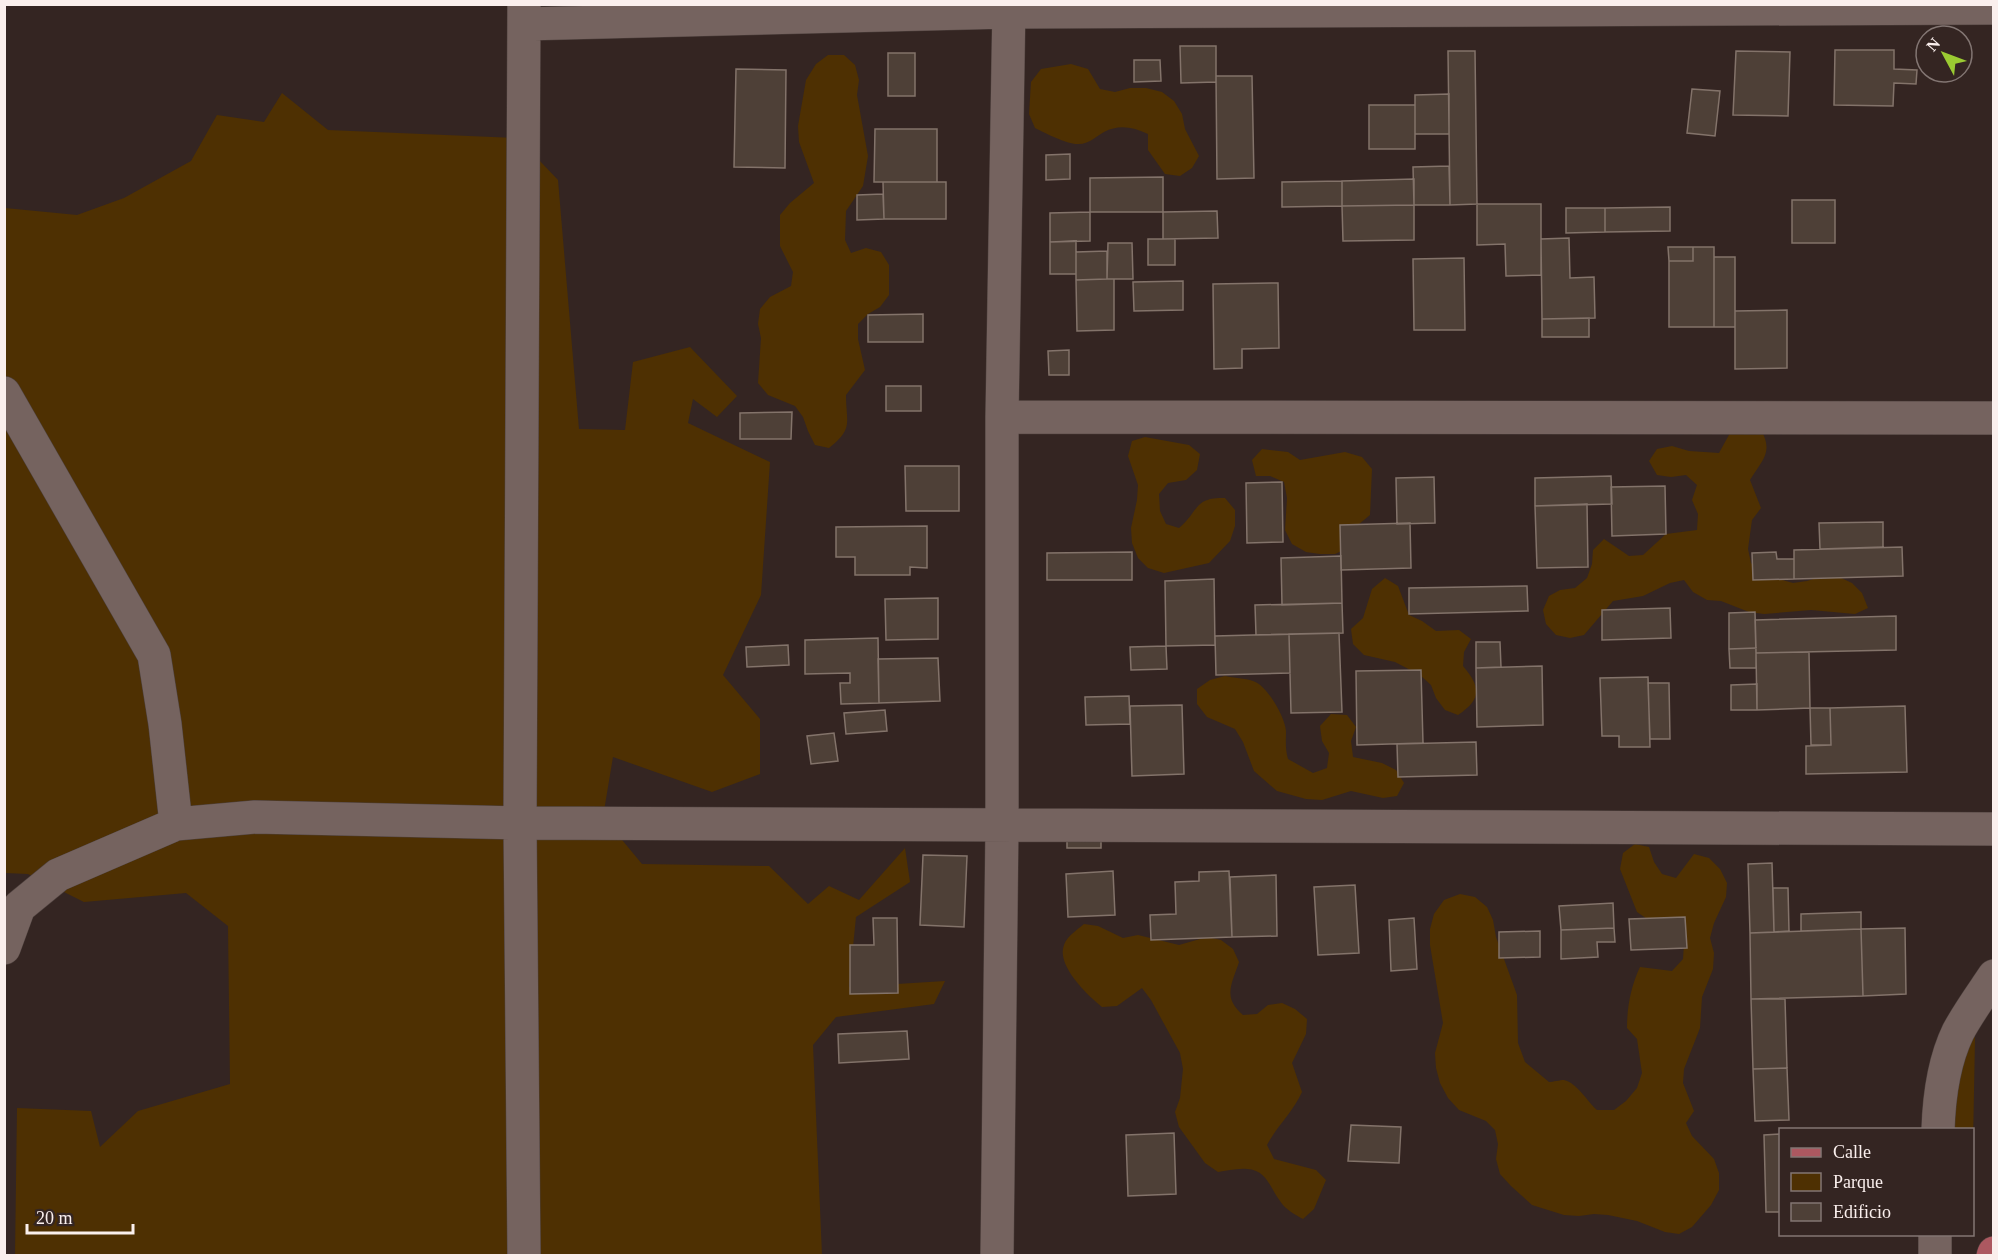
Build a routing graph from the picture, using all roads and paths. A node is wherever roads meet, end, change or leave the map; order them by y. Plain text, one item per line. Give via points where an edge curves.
1 (1009, 8) edge
2 (1994, 8) edge
3 (524, 14) edge
4 (4, 393) edge
5 (1002, 417) junction
6 (1994, 418) edge
7 (520, 823) junction
8 (176, 824) junction
9 (1002, 825) junction
10 (1994, 829) edge
11 (4, 948) edge
12 (1994, 976) edge
13 (1938, 1128) edge
14 (1935, 1236) edge
15 (524, 1256) edge
16 (997, 1256) edge
17 (1935, 1256) edge

1 - 2 street
1 - 3 street
1 - 5 street
3 - 7 street
4 - 8 street via 154,655
5 - 6 street
5 - 9 street
7 - 8 street via 255,817
7 - 9 street
7 - 15 street
8 - 11 street via 58,875 20,907
9 - 10 street
9 - 16 street
12 - 13 street via 1958,1034 1946,1068
14 - 17 street

